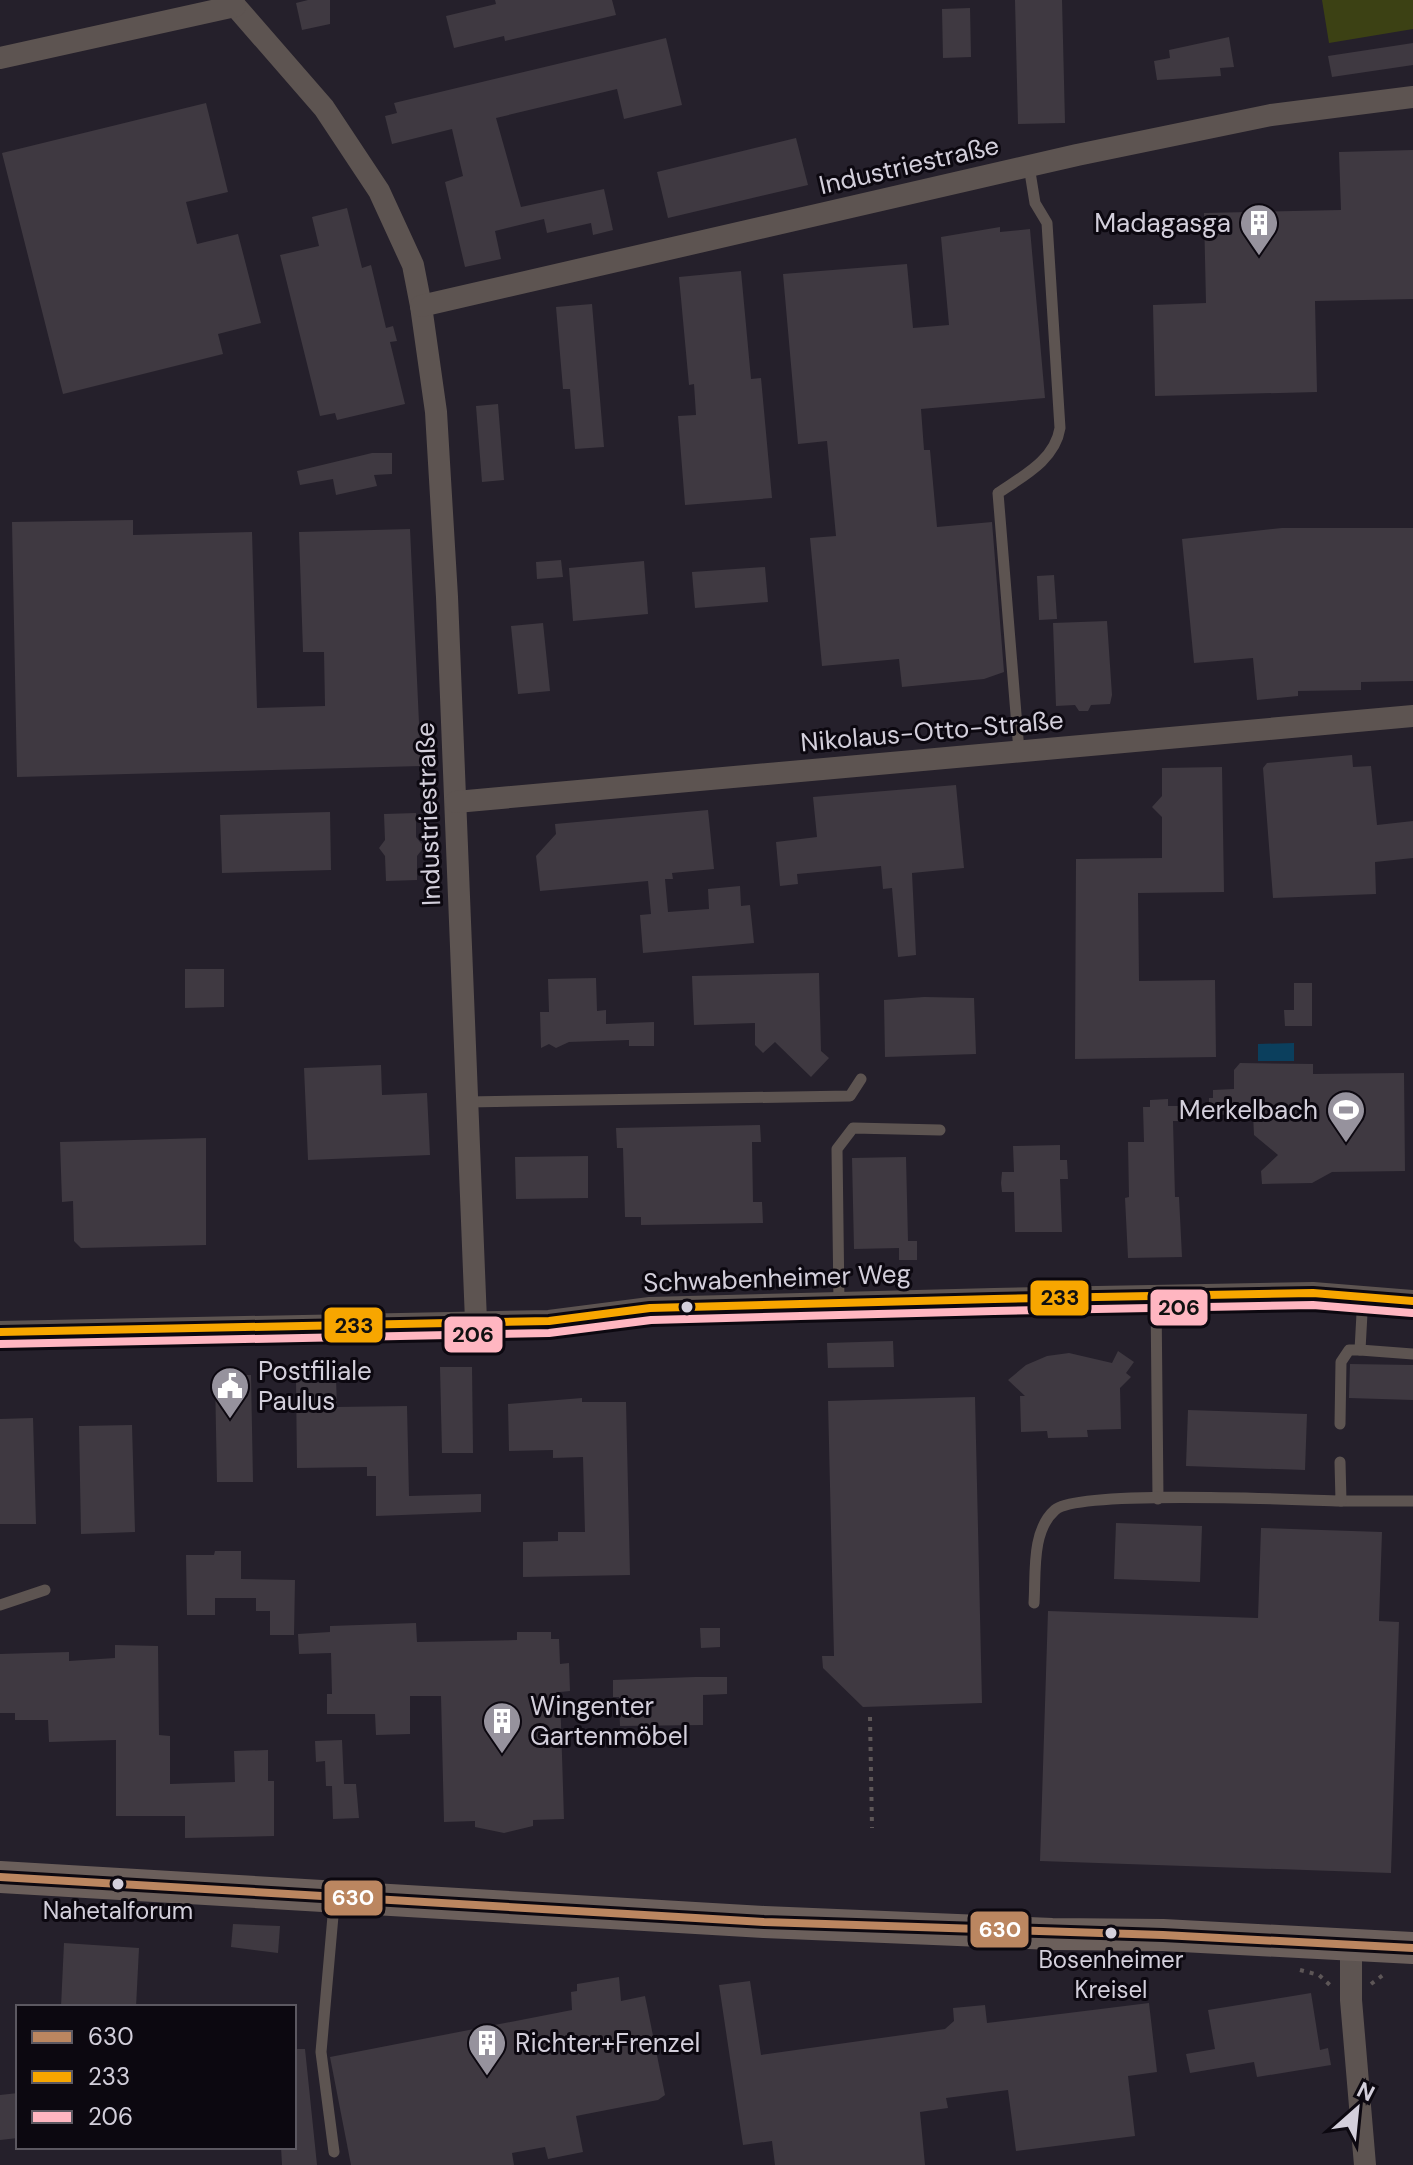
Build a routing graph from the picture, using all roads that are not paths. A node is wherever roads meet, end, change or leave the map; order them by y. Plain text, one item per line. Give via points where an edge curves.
1 (232, 3) edge
2 (0, 58) edge
3 (1413, 97) edge
4 (1029, 166) junction
5 (421, 306) junction
6 (1413, 716) edge
7 (1019, 751) junction
8 (456, 802) junction
9 (861, 1079) dead end
10 (467, 1102) junction
11 (940, 1130) dead end
12 (1363, 1295) junction
13 (1156, 1296) junction
14 (1413, 1301) edge
15 (839, 1303) junction
16 (476, 1321) junction
17 (0, 1332) edge
18 (1360, 1350) junction
19 (1413, 1354) edge
20 (1340, 1424) dead end
21 (1340, 1462) dead end
22 (1158, 1499) junction
23 (1341, 1501) junction
24 (1413, 1501) edge
25 (45, 1590) dead end
26 (1034, 1603) dead end
27 (0, 1605) edge
28 (0, 1877) edge
29 (0, 1894) edge
30 (333, 1916) junction
31 (1413, 1948) edge
32 (1351, 1952) junction
33 (1413, 1963) edge
34 (334, 2152) dead end
35 (1365, 2165) edge

1 - 2 street
1 - 5 street, Industriestraße via 324,108 379,191 413,265
3 - 4 street, Industriestraße via 1271,115
4 - 5 street, Industriestraße
4 - 7 lane via 1035,203 1047,223 1060,428 1050,454 998,493
5 - 8 street, Industriestraße via 436,412
6 - 7 street, Nikolaus-Otto-Straße
7 - 8 street, Nikolaus-Otto-Straße
8 - 10 street, Industriestraße
9 - 10 lane via 850,1096
10 - 16 street, Industriestraße
11 - 15 lane via 853,1128 837,1149
12 - 13 street, Schwabenheimer Weg
12 - 14 street, Schwabenheimer Weg
12 - 18 lane
13 - 15 street, Schwabenheimer Weg
13 - 22 lane
15 - 16 street, Schwabenheimer Weg via 650,1308 549,1321
16 - 17 street, Schwabenheimer Weg
18 - 19 lane
18 - 20 lane via 1349,1350 1341,1362
21 - 23 lane
22 - 23 lane
22 - 26 lane via 1075,1502 1056,1508 1040,1529
23 - 24 lane
25 - 27 lane
28 - 32 street
29 - 30 street
30 - 32 street via 932,1947
30 - 34 lane via 321,2052
31 - 32 street
32 - 33 street
32 - 35 street

